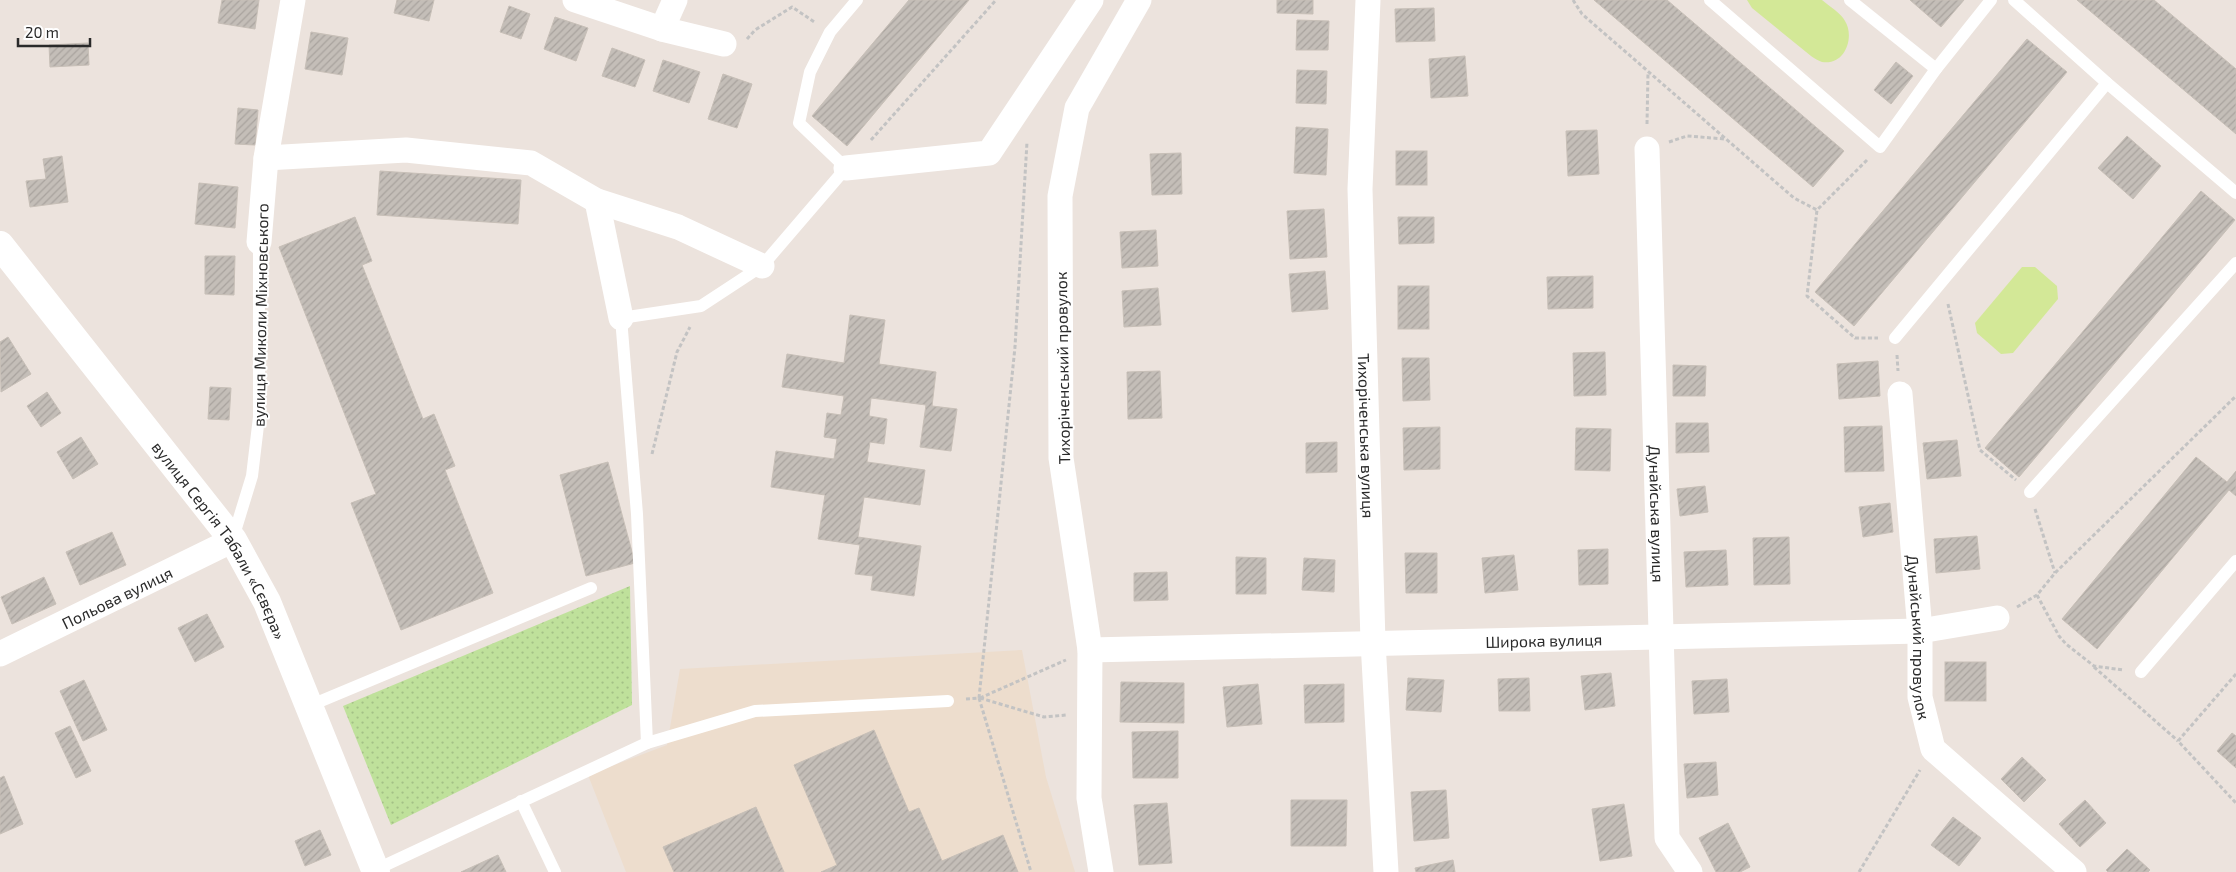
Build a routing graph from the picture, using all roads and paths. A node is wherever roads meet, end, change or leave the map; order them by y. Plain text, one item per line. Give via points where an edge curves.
1 (294, 0) edge
2 (576, 0) edge
3 (675, 0) edge
4 (858, 0) edge
5 (996, 0) edge
6 (1091, 0) edge
7 (1139, 0) edge
8 (1368, 0) edge
9 (1572, 0) edge
10 (1710, 0) edge
11 (1850, 0) edge
12 (1990, 0) edge
13 (2014, 0) edge
14 (662, 29) junction
15 (755, 30) dead end
16 (830, 32) junction
17 (724, 44) dead end
18 (1936, 68) junction
19 (1648, 72) junction
20 (2107, 83) junction
21 (1725, 139) junction
22 (1027, 141) dead end
23 (1880, 147) junction
24 (1646, 149) junction
25 (266, 158) junction
26 (846, 168) junction
27 (2236, 193) edge
28 (597, 201) junction
29 (1817, 210) junction
30 (259, 242) joint
31 (0, 244) edge
32 (2236, 263) edge
33 (762, 266) junction
34 (1943, 281) junction
35 (701, 306) junction
36 (621, 318) junction
37 (1895, 338) junction
38 (1900, 394) joint
39 (2236, 396) edge
40 (651, 457) dead end
41 (2030, 492) junction
42 (233, 540) junction
43 (2236, 561) edge
44 (2055, 573) junction
45 (591, 588) dead end
46 (1996, 618) dead end
47 (1920, 631) junction
48 (1660, 637) junction
49 (1373, 642) junction
50 (1090, 650) junction
51 (0, 654) edge
52 (2094, 666) junction
53 (2141, 672) joint
54 (2236, 674) edge
55 (979, 698) junction
56 (948, 701) joint
57 (308, 706) junction
58 (1044, 717) dead end
59 (2178, 741) junction
60 (647, 744) junction
61 (1933, 749) junction
62 (521, 801) junction
63 (2236, 803) edge
64 (376, 871) edge
65 (554, 872) edge
66 (1031, 872) edge
67 (1101, 872) edge
68 (1386, 872) edge
69 (1690, 872) edge
70 (1859, 872) edge
71 (2074, 872) edge

1 - 25 street, вулиця Миколи Міхновського
2 - 14 street
3 - 14 street
4 - 16 lane
5 - 26 path
6 - 26 street via 989,153
7 - 50 street, Тихоріченський провулок via 1077,108 1060,196 1061,458
8 - 49 street, Тихоріченська вулиця via 1360,188
9 - 19 path via 1582,14
10 - 23 lane
11 - 18 lane
12 - 18 lane
13 - 20 lane
14 - 17 street
15 - 16 path via 792,7
16 - 26 lane via 810,72 799,123
18 - 23 lane
19 - 21 path
19 - 24 path
20 - 27 lane
20 - 34 lane
21 - 24 path via 1687,136
21 - 29 path via 1794,198
22 - 55 path via 1015,347
23 - 29 path
24 - 48 street, Дунайська вулиця
25 - 28 street via 406,150 501,159 531,163
25 - 30 street, вулиця Миколи Міхновського
26 - 33 lane
28 - 33 street via 678,227
28 - 36 street
29 - 37 path via 1807,296 1856,338
30 - 42 lane, вулиця Миколи Міхновського via 259,417 252,476
31 - 42 main road, вулиця Сергія Табали «Сєвєра»
32 - 41 lane
33 - 35 lane
34 - 37 lane
34 - 41 path via 1980,450
35 - 36 lane
35 - 40 path via 677,352
36 - 60 lane via 637,514
37 - 38 path
38 - 47 street, Дунайський провулок
39 - 44 path
41 - 44 path
42 - 51 street, Польова вулиця
42 - 57 main road, вулиця Сергія Табали «Сєвєра» via 267,602
43 - 53 lane
44 - 52 path via 2037,595 2059,636
45 - 57 lane
46 - 47 street, Широка вулиця
47 - 48 street, Широка вулиця
47 - 61 street, Дунайський провулок via 1920,697
48 - 49 street, Широка вулиця
48 - 69 street, Дунайська вулиця via 1667,838
49 - 50 street, Широка вулиця
49 - 68 street, Тихоріченська вулиця
50 - 55 path
50 - 67 street, Тихоріченський провулок via 1089,798
52 - 53 path
52 - 59 path
54 - 59 path
55 - 56 path
55 - 58 path
55 - 66 path
56 - 60 lane via 755,711
57 - 64 main road, вулиця Сергія Табали «Сєвєра»
59 - 63 path
60 - 62 lane
61 - 70 path
61 - 71 street
62 - 64 lane
62 - 65 lane

